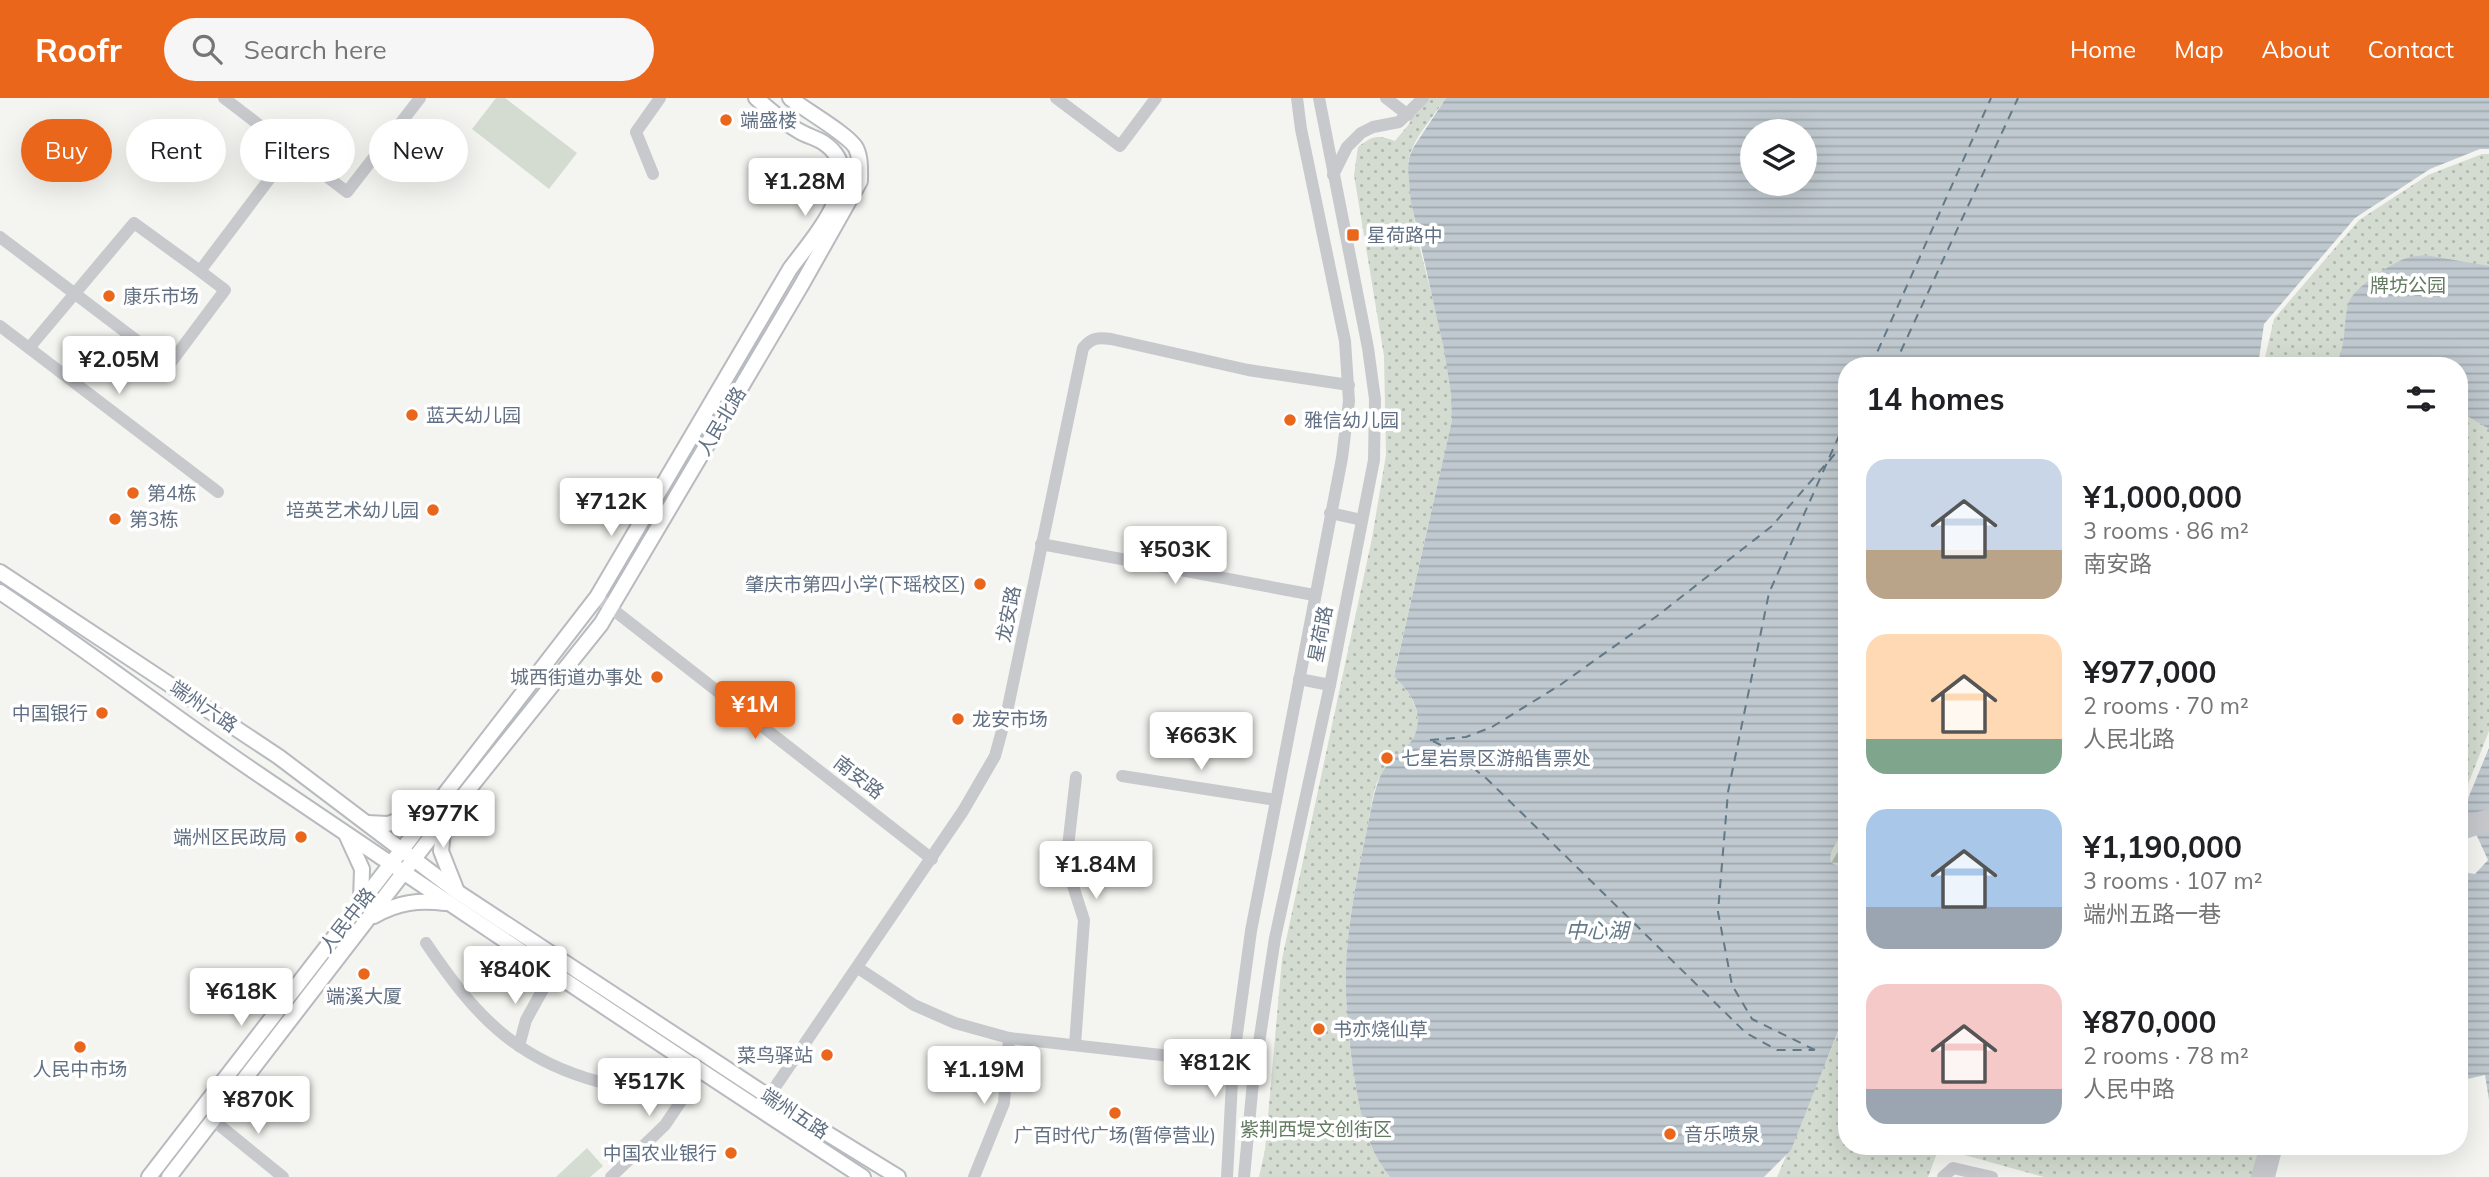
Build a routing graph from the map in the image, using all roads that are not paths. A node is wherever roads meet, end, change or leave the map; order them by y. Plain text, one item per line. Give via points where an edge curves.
1 (224, 98) edge
2 (420, 98) edge
3 (660, 98) edge
4 (756, 98) edge
5 (790, 98) edge
6 (1056, 98) edge
7 (1156, 98) edge
8 (1297, 98) edge
9 (1319, 98) edge
10 (1386, 98) edge
11 (1423, 98) edge
12 (1408, 115) junction
13 (252, 119) edge
14 (1323, 124) junction
15 (1301, 129) junction
16 (653, 174) dead end
17 (1333, 175) junction
18 (267, 182) edge
19 (334, 182) edge
20 (355, 182) edge
21 (355, 182) edge
22 (0, 237) edge
23 (200, 271) junction
24 (75, 295) junction
25 (0, 326) edge
26 (29, 348) junction
27 (1349, 385) junction
28 (218, 492) dead end
29 (1330, 513) junction
30 (1362, 520) junction
31 (1041, 544) junction
32 (0, 572) edge
33 (0, 592) edge
34 (1314, 595) junction
35 (597, 597) junction
36 (611, 607) junction
37 (1298, 679) junction
38 (1330, 685) junction
39 (1122, 776) dead end
40 (1076, 777) dead end
41 (1276, 800) junction
42 (434, 808) junction
43 (2489, 815) edge
44 (425, 820) junction
45 (367, 823) junction
46 (2468, 824) edge
47 (440, 825) junction
48 (2489, 825) edge
49 (2468, 827) edge
50 (346, 833) junction
51 (402, 849) junction
52 (414, 859) junction
53 (932, 859) junction
54 (391, 863) junction
55 (404, 873) junction
56 (453, 898) junction
57 (361, 901) junction
58 (370, 918) junction
59 (426, 943) dead end
60 (858, 968) junction
61 (547, 982) dead end
62 (1009, 1038) junction
63 (1075, 1045) junction
64 (519, 1046) junction
65 (1234, 1063) junction
66 (702, 1070) junction
67 (769, 1096) junction
68 (684, 1097) junction
69 (213, 1120) junction
70 (2263, 1155) edge
71 (2275, 1155) edge
72 (149, 1177) edge
73 (169, 1177) edge
74 (283, 1177) edge
75 (611, 1177) edge
76 (863, 1177) edge
77 (898, 1177) edge
78 (974, 1177) edge
79 (1227, 1177) edge
80 (1244, 1177) edge
81 (1942, 1177) edge
82 (1992, 1177) edge
83 (2257, 1177) edge
84 (2269, 1177) edge

1 - 13 street
2 - 20 street
3 - 16 street via 636,132
4 - 35 main road, 人民北路 via 797,130 824,142 842,166 839,194
5 - 36 main road, 人民北路 via 848,137 856,149 860,181
6 - 7 street via 1120,146
8 - 15 street, 星荷路
9 - 14 street, 星荷路
10 - 12 street
11 - 12 street
12 - 17 street via 1361,133 1347,147
14 - 15 street
14 - 17 street, 星荷路
15 - 27 street, 星荷路 via 1334,281
17 - 30 street, 星荷路 via 1375,399 1374,460
18 - 23 street
19 - 21 street via 347,192
22 - 24 street
23 - 24 street via 134,223
23 - 24 street via 225,290 169,365
24 - 26 street
25 - 26 street
26 - 28 street
27 - 29 street, 星荷路 via 1342,458
27 - 31 street, 龙安路 via 1248,370 1100,337 1089,340 1079,360
29 - 30 street
29 - 34 street, 星荷路
30 - 38 street, 星荷路
31 - 34 street
31 - 53 street, 龙安路 via 1002,736 995,756
32 - 45 main road, 端州六路 via 279,757
33 - 50 main road, 端州六路
34 - 37 street, 星荷路
35 - 36 street, 南安路
35 - 42 main road, 人民北路
36 - 47 main road, 人民北路
36 - 53 street, 南安路
37 - 38 street
37 - 41 street, 星荷路
38 - 80 street, 星荷路 via 1275,938
39 - 41 street
40 - 63 street via 1066,864 1084,920
41 - 65 street, 星荷路 via 1251,931
42 - 44 main road, 人民北路
42 - 45 main road via 388,824
43 - 46 street
44 - 47 main road
44 - 51 main road, 人民北路
45 - 51 main road, 端州六路
47 - 52 main road, 人民北路
47 - 56 main road via 441,851
48 - 49 street
50 - 54 main road, 端州六路
50 - 57 main road via 362,869
51 - 52 main road, 端州六路
51 - 54 main road, 人民中路
52 - 55 main road, 人民中路
52 - 56 main road, 端州五路
53 - 60 street, 龙安路
54 - 55 main road, 端州六路
54 - 57 main road, 人民中路
55 - 56 main road, 端州五路
55 - 58 main road, 人民中路
56 - 58 main road via 407,902
56 - 66 main road, 端州五路
56 - 67 main road, 端州五路
57 - 72 main road, 人民中路
58 - 69 main road, 人民中路
59 - 64 street via 490,1026
60 - 62 street via 914,1005 955,1023
60 - 67 street, 龙安路
61 - 64 street via 526,1020
62 - 63 street
62 - 78 street via 1003,1103
63 - 65 street
64 - 68 street via 563,1071
65 - 79 street, 星荷路
66 - 68 street
66 - 76 main road, 端州五路 via 756,1114
67 - 77 main road, 端州五路
68 - 75 street via 665,1125
69 - 73 main road, 人民中路
69 - 74 street
70 - 83 street
71 - 84 street
81 - 82 street via 1953,1168

